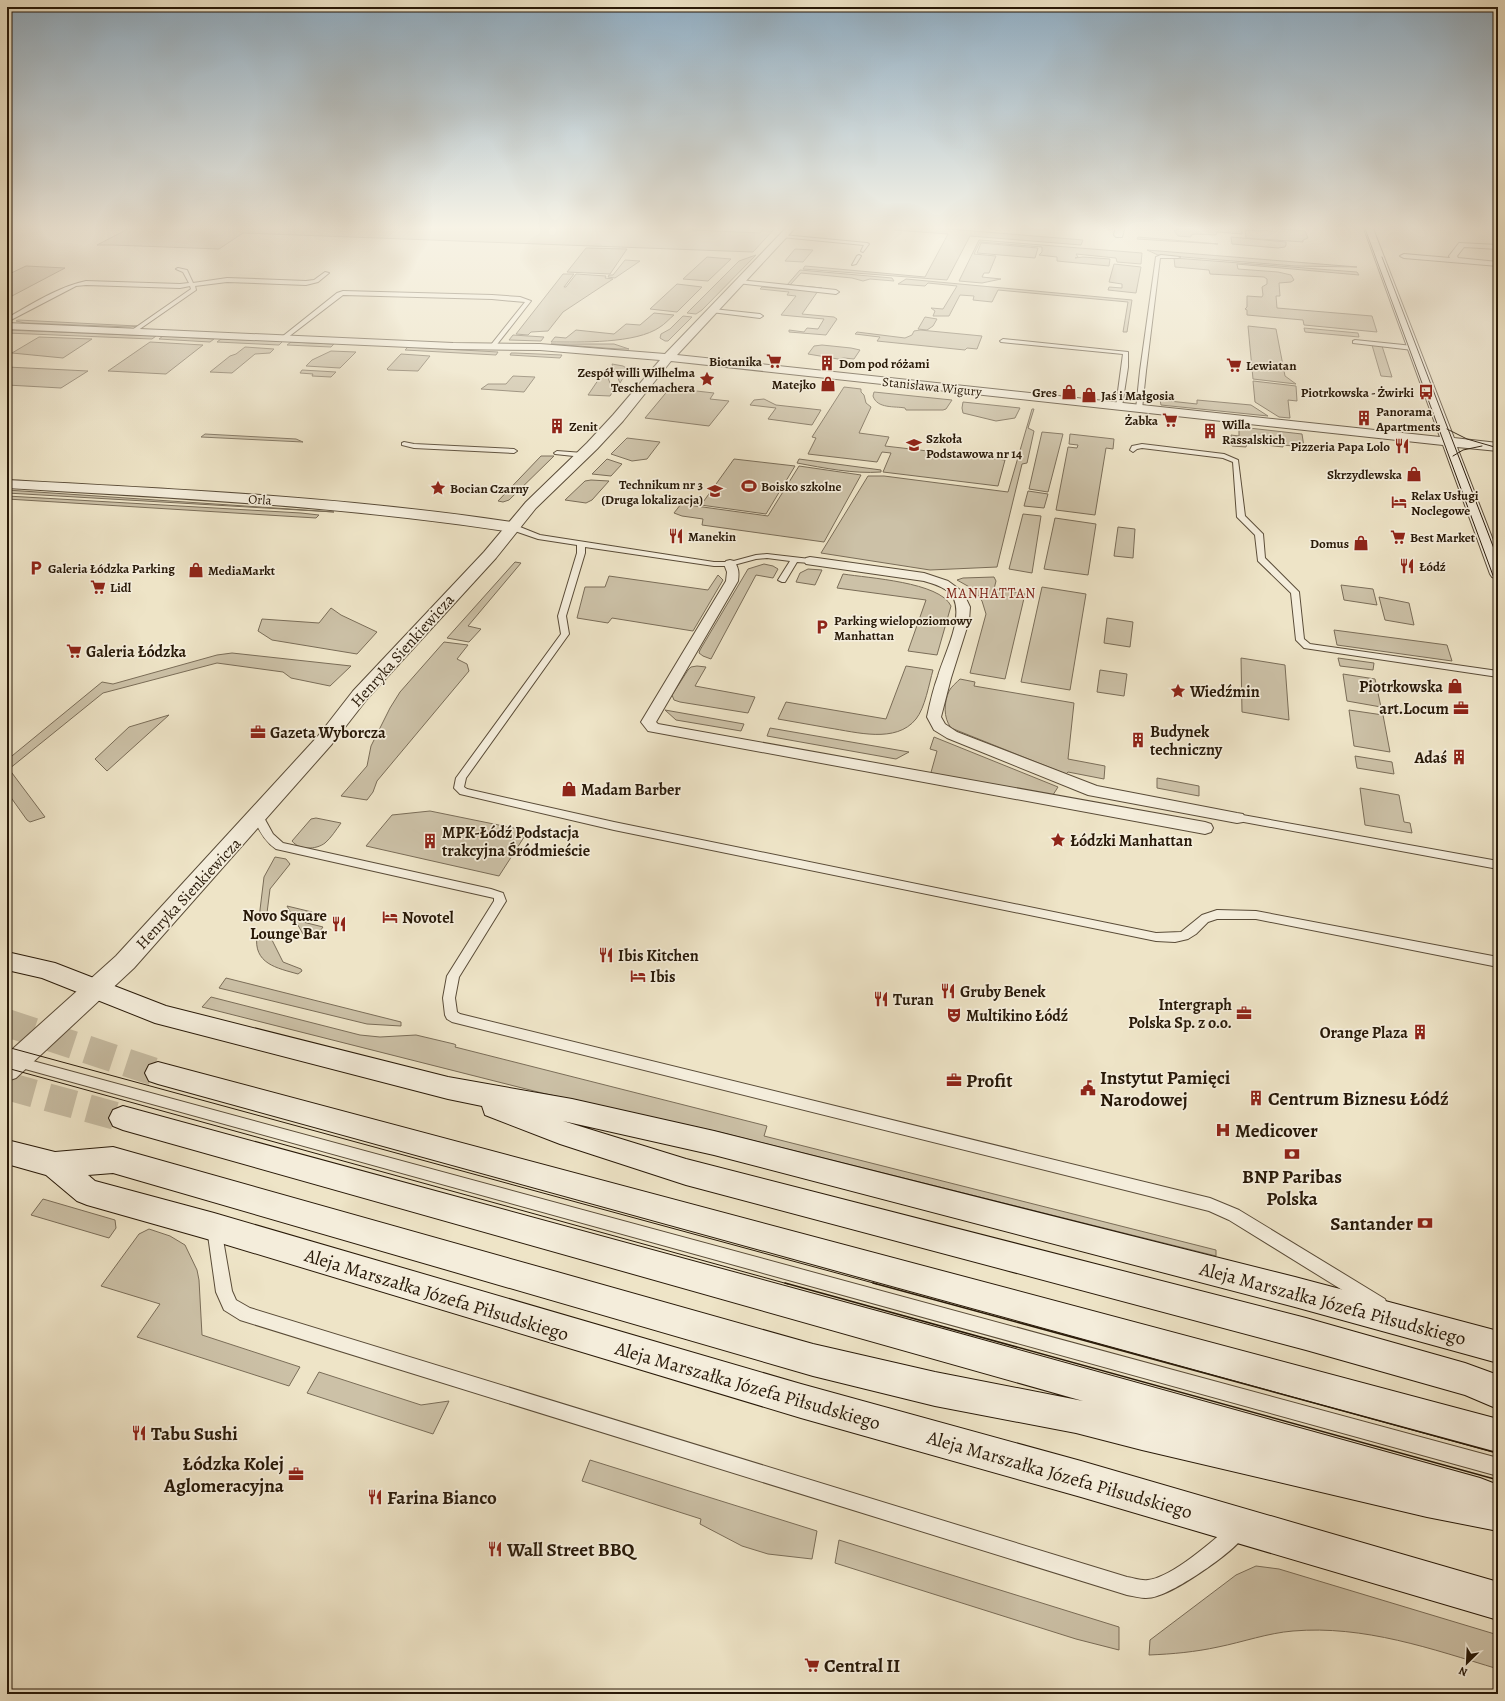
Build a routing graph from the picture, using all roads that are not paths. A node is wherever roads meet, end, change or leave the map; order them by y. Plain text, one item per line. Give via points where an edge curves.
1 (33, 305) edge
2 (171, 305) edge
3 (325, 305) edge
4 (525, 305) edge
5 (718, 305) edge
6 (1152, 305) edge
7 (1397, 305) edge
8 (713, 311) junction
9 (760, 316) dead end
10 (7, 320) edge
11 (7, 326) edge
12 (134, 331) junction
13 (285, 338) junction
14 (1004, 341) dead end
15 (1355, 342) dead end
16 (493, 346) junction
17 (1413, 348) junction
18 (668, 357) junction
19 (1119, 406) junction
20 (1139, 409) junction
21 (1448, 442) junction
22 (404, 444) dead end
23 (1498, 447) edge
24 (1133, 450) dead end
25 (514, 451) dead end
26 (557, 453) dead end
27 (583, 455) junction
28 (7, 484) edge
29 (512, 527) junction
30 (581, 544) junction
31 (795, 559) junction
32 (810, 561) joint
33 (730, 564) junction
34 (1498, 574) edge
35 (782, 580) dead end
36 (1498, 674) edge
37 (258, 816) junction
38 (1237, 818) joint
39 (1205, 828) dead end
40 (1498, 865) edge
41 (7, 961) edge
42 (1498, 962) edge
43 (96, 990) junction
44 (10, 1064) edge
45 (158, 1073) tunnel mouth
46 (448, 1088) junction
47 (123, 1118) tunnel mouth
48 (7, 1152) edge
49 (55, 1165) junction
50 (214, 1227) junction
51 (1407, 1322) junction
52 (1498, 1347) edge
53 (1498, 1392) edge
54 (1498, 1436) edge
55 (1498, 1467) edge
56 (1498, 1501) edge
57 (1498, 1513) edge
58 (1244, 1526) junction
59 (1498, 1601) edge

1 - 10 lane
2 - 12 lane
3 - 13 lane
4 - 16 lane
5 - 8 street, Henryka Sienkiewicza
6 - 20 lane
7 - 17 street
8 - 9 lane
8 - 18 street, Henryka Sienkiewicza
11 - 12 street, Stanisława Wigury
12 - 13 street, Stanisława Wigury
13 - 16 street, Stanisława Wigury
14 - 19 lane via 1126,353
15 - 17 lane
16 - 18 street, Stanisława Wigury via 573,349
17 - 21 street
18 - 19 street, Stanisława Wigury
18 - 27 street, Henryka Sienkiewicza via 618,418
19 - 20 street, Stanisława Wigury
20 - 21 street, Stanisława Wigury
21 - 23 street, Stanisława Wigury
21 - 34 street
22 - 25 lane
24 - 36 lane via 1136,445 1224,456 1236,461 1241,517 1259,534 1261,559 1295,592 1300,640 1307,646
26 - 27 lane
27 - 29 street, Henryka Sienkiewicza
28 - 29 street, Orla via 362,507
29 - 30 lane via 538,537
29 - 37 street, Henryka Sienkiewicza via 490,555 360,695 325,740
30 - 33 lane
30 - 42 lane via 581,552 562,616 565,634 461,778 459,788 464,792 614,826 1156,937 1184,936 1191,933 1206,918 1221,914 1243,914
31 - 32 lane
31 - 33 lane via 767,556
31 - 35 lane
32 - 38 street via 924,577 941,581 957,594 963,606 963,618 934,717 939,727 952,735 1086,789
33 - 39 street via 733,572 732,581 648,722 653,728
37 - 43 street, Henryka Sienkiewicza via 125,962
37 - 51 lane via 268,836 280,846 499,896 500,901 452,976 450,1010 457,1018 1210,1205 1234,1215 1273,1238
38 - 40 lane
41 - 43 street, Aleja Marszałka Józefa Piłsudskiego via 46,970
43 - 44 street, Henryka Sienkiewicza
43 - 46 street, Aleja Marszałka Józefa Piłsudskiego via 154,1013
44 - 55 lane
45 - 54 street
46 - 51 street, Aleja Marszałka Józefa Piłsudskiego via 572,1111 707,1142
46 - 53 street via 560,1132 649,1161 1306,1334 1457,1377
47 - 56 street
48 - 49 street, Aleja Marszałka Józefa Piłsudskiego
49 - 50 street, Aleja Marszałka Józefa Piłsudskiego via 87,1192
49 - 57 street via 113,1160 813,1360 935,1389 1076,1416 1412,1496
50 - 58 street, Aleja Marszałka Józefa Piłsudskiego via 801,1401
50 - 58 lane via 224,1292 230,1304 246,1314 1127,1586 1149,1590 1168,1584
51 - 52 street, Aleja Marszałka Józefa Piłsudskiego
58 - 59 street, Aleja Marszałka Józefa Piłsudskiego

